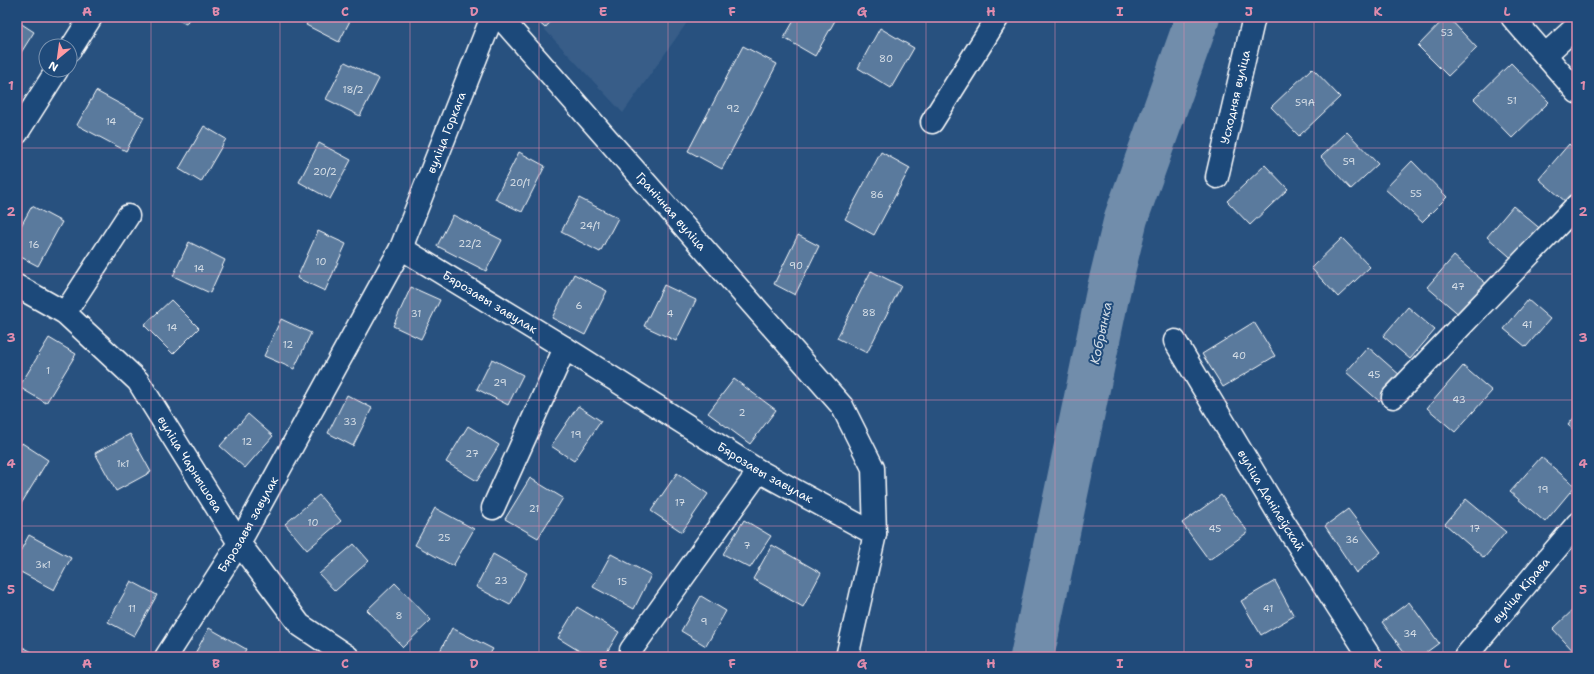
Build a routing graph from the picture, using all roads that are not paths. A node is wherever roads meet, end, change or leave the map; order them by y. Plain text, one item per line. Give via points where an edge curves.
1 (91, 17) edge
2 (492, 17) edge
3 (500, 17) edge
4 (998, 17) edge
5 (1254, 17) edge
6 (1512, 17) edge
7 (1577, 26) edge
8 (78, 38) edge
9 (1545, 55) junction
10 (52, 78) edge
11 (1577, 92) edge
12 (932, 122) dead end
13 (17, 133) edge
14 (1217, 178) dead end
15 (1577, 205) edge
16 (128, 216) dead end
17 (401, 248) junction
18 (17, 286) edge
19 (65, 313) junction
20 (1175, 341) dead end
21 (565, 348) junction
22 (1393, 397) dead end
23 (759, 471) junction
24 (493, 508) dead end
25 (1577, 524) edge
26 (876, 534) junction
27 (239, 543) junction
28 (631, 650) dead end
29 (166, 657) edge
30 (348, 657) edge
31 (847, 657) edge
32 (1370, 657) edge
33 (1465, 657) edge

1 - 8 street
2 - 17 street, вуліца Горкага
3 - 26 street, Гранічная вуліца via 842,406 873,468
4 - 12 street
5 - 14 street, Усходняя вуліца
6 - 9 street
7 - 9 street
9 - 11 street
10 - 13 street
15 - 22 street
16 - 19 street
17 - 21 street, Бярозавы завулак
17 - 27 street, Бярозавы завулак
18 - 19 street, вуліца Чарнышова
19 - 27 street, вуліца Чарнышова via 138,381
20 - 32 street, вуліца Данілеўскай via 1283,521
21 - 23 street, Бярозавы завулак
21 - 24 street
23 - 26 street, Бярозавы завулак
23 - 28 street
25 - 33 street, вуліца Кірава
26 - 31 street
27 - 29 street, Бярозавы завулак
27 - 30 street, вуліца Чарнышова via 300,625

